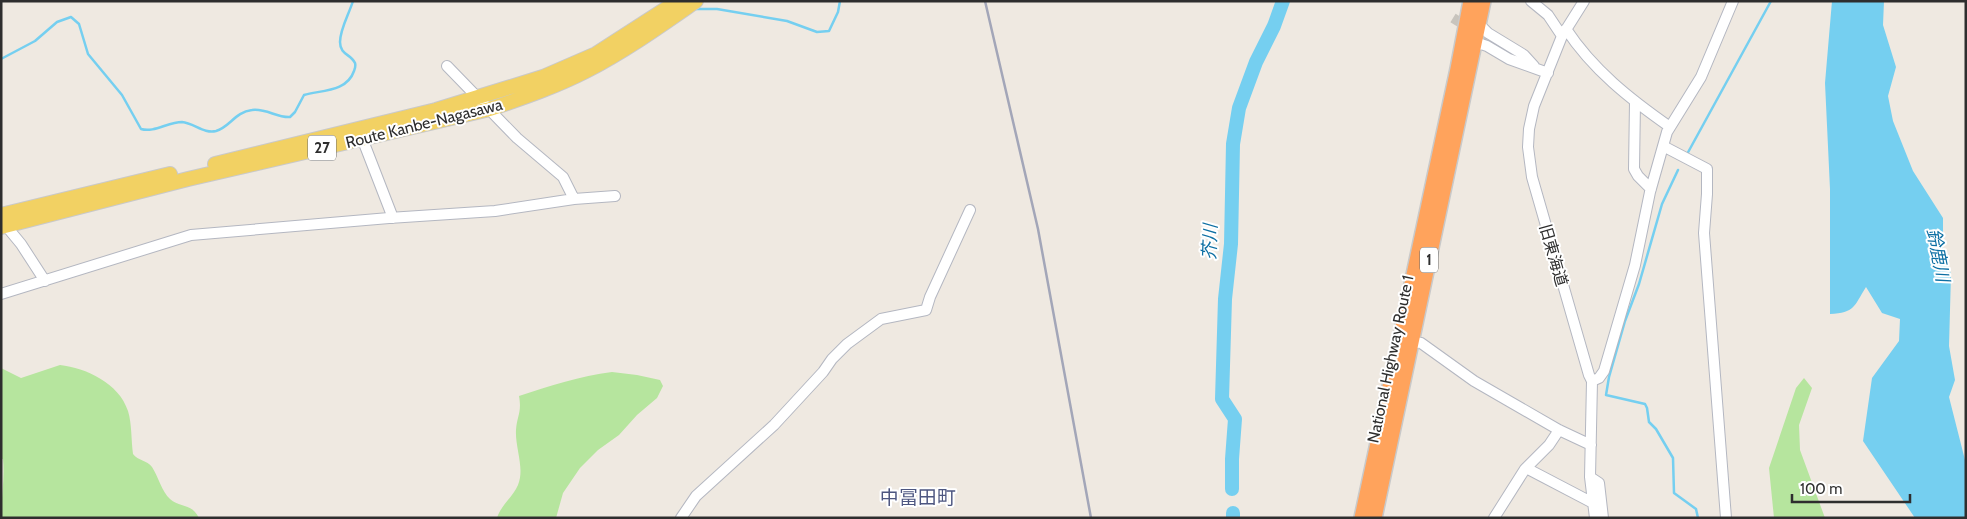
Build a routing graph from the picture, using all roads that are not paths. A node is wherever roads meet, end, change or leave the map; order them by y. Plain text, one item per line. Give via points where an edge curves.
1 (678, 1) edge
2 (696, 1) edge
3 (1471, 1) edge
4 (1483, 1) edge
5 (1531, 1) edge
6 (1584, 1) edge
7 (1733, 1) edge
8 (1479, 24) junction
9 (1564, 33) junction
10 (628, 41) junction
11 (1475, 46) junction
12 (1499, 46) tunnel mouth
13 (447, 66) dead end
14 (1535, 67) junction
15 (1548, 73) junction
16 (477, 98) junction
17 (1635, 102) junction
18 (490, 109) junction
19 (1670, 127) junction
20 (362, 138) junction
21 (1663, 146) junction
22 (1651, 189) junction
23 (615, 196) dead end
24 (574, 198) junction
25 (970, 210) dead end
26 (393, 218) junction
27 (3, 222) edge
28 (45, 281) junction
29 (1, 294) edge
30 (1411, 342) junction
31 (1592, 381) junction
32 (1559, 430) junction
33 (1592, 445) junction
34 (1526, 468) junction
35 (1590, 477) junction
36 (1593, 503) junction
37 (681, 518) edge
38 (1362, 518) edge
39 (1374, 518) edge
40 (1494, 518) edge
41 (1595, 518) edge
42 (1603, 518) edge
43 (1726, 518) edge

1 - 10 main road, 27
2 - 10 main road, 27
3 - 38 highway, National Highway Route 1 / 1
4 - 8 highway, National Highway Route 1 / 1
5 - 9 street
6 - 9 street, 旧東海道
7 - 19 street via 1701,77
8 - 11 highway, National Highway Route 1 / 1
8 - 14 street via 1524,55
9 - 15 street, 旧東海道
9 - 17 street via 1598,70
10 - 16 main road, Route Kanbe-Nagasawa / 27 via 543,77
10 - 18 main road, Route Kanbe-Nagasawa / 27 via 584,72
11 - 14 street via 1487,46 1510,59
11 - 30 highway, National Highway Route 1 / 1
12 - 14 street
13 - 16 street
14 - 15 street
15 - 31 street, 旧東海道 via 1531,117 1530,166
16 - 18 street
16 - 27 main road, Route Kanbe-Nagasawa / 27
17 - 19 street
17 - 22 street via 1634,169
18 - 20 main road, Route Kanbe-Nagasawa / 27
18 - 24 street via 517,138 564,177
19 - 21 street
20 - 26 street
20 - 27 main road, Route Kanbe-Nagasawa / 27
21 - 22 street
21 - 43 street via 1707,169 1704,233
22 - 31 street via 1635,265 1604,371
23 - 24 street
24 - 26 street via 495,211
25 - 37 street via 926,310 882,319 847,344 774,425 696,496
26 - 28 street via 191,235
27 - 28 street via 22,244
28 - 29 street
30 - 32 street via 1422,343 1474,381
30 - 39 highway, National Highway Route 1 / 1
31 - 33 street, 旧東海道
32 - 33 street
32 - 34 street
33 - 35 street, 旧東海道
34 - 36 street
34 - 40 street
35 - 36 street, 旧東海道
35 - 42 street via 1600,483
36 - 41 street, 旧東海道

